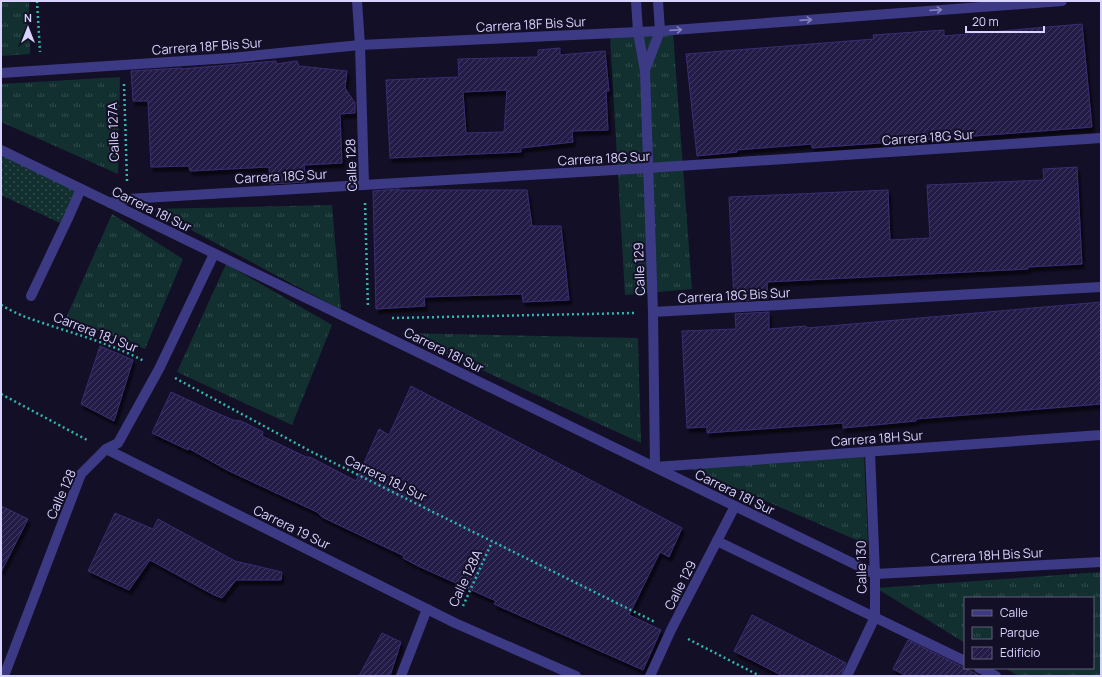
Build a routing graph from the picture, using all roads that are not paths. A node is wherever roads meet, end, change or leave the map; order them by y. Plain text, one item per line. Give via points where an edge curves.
1 (357, 1) edge
2 (636, 1) edge
3 (658, 1) edge
4 (1062, 1) edge
5 (660, 31) junction
6 (638, 32) junction
7 (360, 45) junction
8 (645, 71) junction
9 (1, 73) edge
10 (1101, 138) edge
11 (1, 150) edge
12 (648, 168) junction
13 (364, 184) junction
14 (81, 189) junction
15 (110, 203) junction
16 (214, 254) junction
17 (1101, 287) edge
18 (31, 296) dead end
19 (653, 312) junction
20 (1101, 435) edge
21 (106, 449) junction
22 (870, 452) junction
23 (655, 467) junction
24 (735, 506) junction
25 (717, 541) junction
26 (1101, 562) edge
27 (875, 574) junction
28 (427, 609) junction
29 (875, 617) junction
30 (964, 661) edge
31 (981, 669) edge
32 (4, 676) edge
33 (401, 676) edge
34 (576, 676) edge
35 (650, 676) edge
36 (847, 676) edge
37 (996, 676) edge

1 - 7 street, Calle 128
2 - 6 street, Calle 129
3 - 5 street, Calle 129
5 -> 4 street, Carrera 18F Bis Sur
5 - 6 street, Carrera 18F Bis Sur
5 - 8 street, Calle 129
6 - 7 street, Carrera 18F Bis Sur
6 - 8 street, Calle 129
7 - 9 street, Carrera 18F Bis Sur via 230,58
7 - 13 street, Calle 128
8 - 12 street, Calle 129
10 - 12 street, Carrera 18G Sur
11 - 14 street, Carrera 18I Sur
12 - 13 street, Carrera 18G Sur
12 - 19 street, Calle 129
13 - 15 street, Carrera 18G Sur via 128,199
14 - 15 street, Carrera 18I Sur
14 - 18 street
15 - 16 street, Carrera 18I Sur
16 - 21 street, Calle 128 via 159,370 118,443
16 - 23 street, Carrera 18I Sur via 369,324
17 - 19 street, Carrera 18G Bis Sur
19 - 23 street, Calle 129
20 - 22 street, Carrera 18H Sur
21 - 28 street, Carrera 19 Sur
21 - 32 street, Calle 128 via 81,474
22 - 23 street, Carrera 18H Sur
22 - 27 street, Calle 130
23 - 24 street, Carrera 18I Sur
24 - 25 street, Calle 129
24 - 27 street, Carrera 18I Sur
25 - 29 street
25 - 35 street, Calle 129
26 - 27 street, Carrera 18H Bis Sur
27 - 29 street, Calle 130
28 - 33 street
28 - 34 street, Carrera 19 Sur
29 - 30 street
29 - 36 street, Calle 130
31 - 37 street

